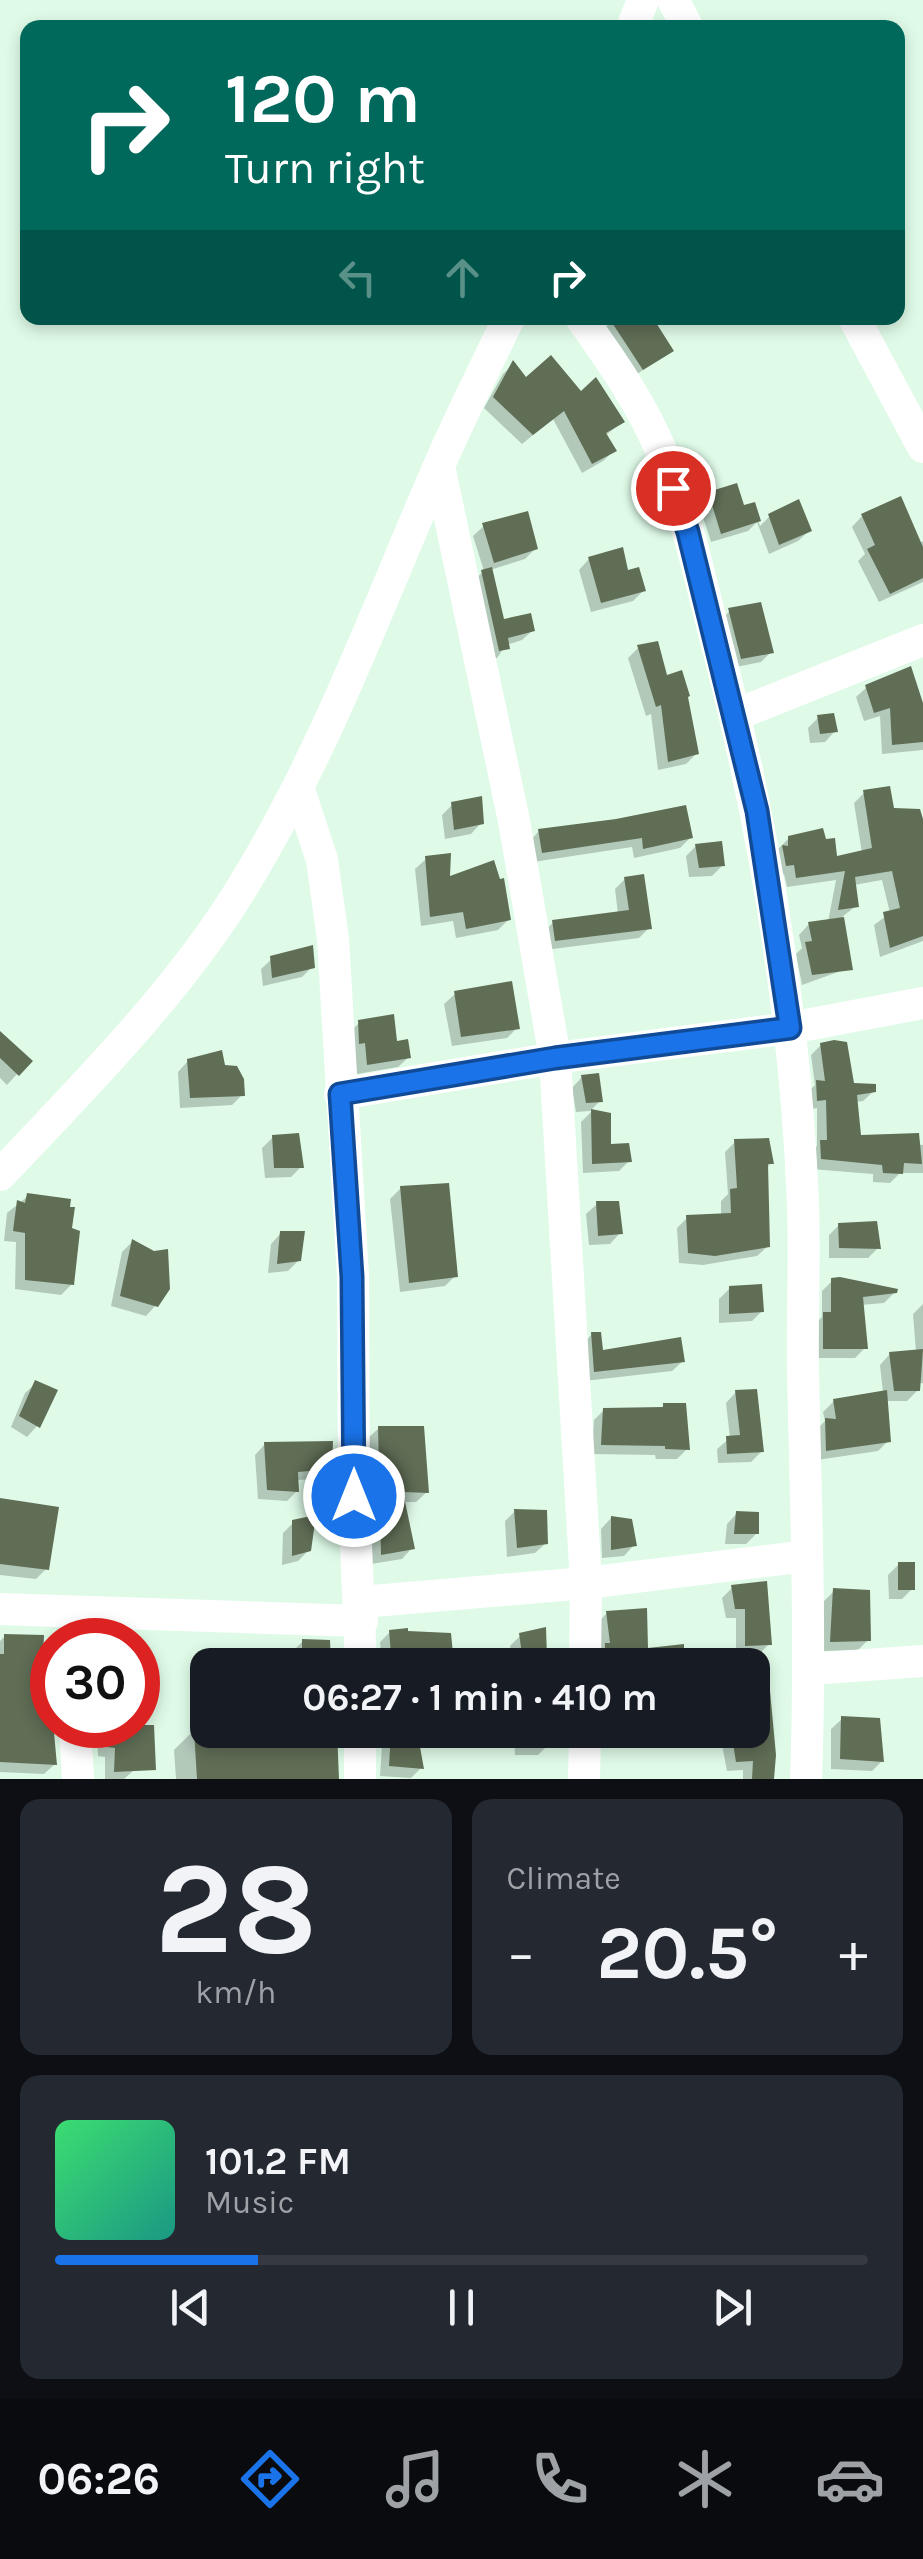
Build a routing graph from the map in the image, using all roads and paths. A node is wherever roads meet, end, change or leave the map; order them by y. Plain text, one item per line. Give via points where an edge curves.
1 (505, 325) edge
2 (585, 325) edge
3 (858, 325) edge
4 (923, 447) edge
5 (438, 466) junction
6 (923, 640) edge
7 (735, 715) junction
8 (299, 790) junction
9 (923, 1003) edge
10 (790, 1028) junction
11 (555, 1058) junction
12 (340, 1094) junction
13 (0, 1174) edge
14 (808, 1556) junction
15 (586, 1583) junction
16 (0, 1609) edge
17 (361, 1612) junction
18 (37, 1618) edge
19 (160, 1622) edge
20 (361, 1648) edge
21 (586, 1648) edge
22 (923, 1661) edge
23 (810, 1669) junction
24 (76, 1748) edge
25 (360, 1748) edge
26 (585, 1748) edge
27 (78, 1779) edge
28 (360, 1779) edge
29 (584, 1779) edge
30 (806, 1779) edge

1 - 5 street
2 - 7 street via 623,378 661,452
3 - 4 street
5 - 8 street
5 - 11 street via 514,821
6 - 7 street
7 - 10 street via 757,811
8 - 12 street via 322,860
8 - 13 street via 187,965
9 - 10 street
10 - 11 street
10 - 14 street via 803,1206
11 - 12 street
11 - 15 street
12 - 17 street
14 - 15 street
14 - 23 street
15 - 17 street
15 - 21 street
16 - 18 street
17 - 19 street
17 - 20 street
22 - 23 street
23 - 30 street
24 - 27 street
25 - 28 street
26 - 29 street

